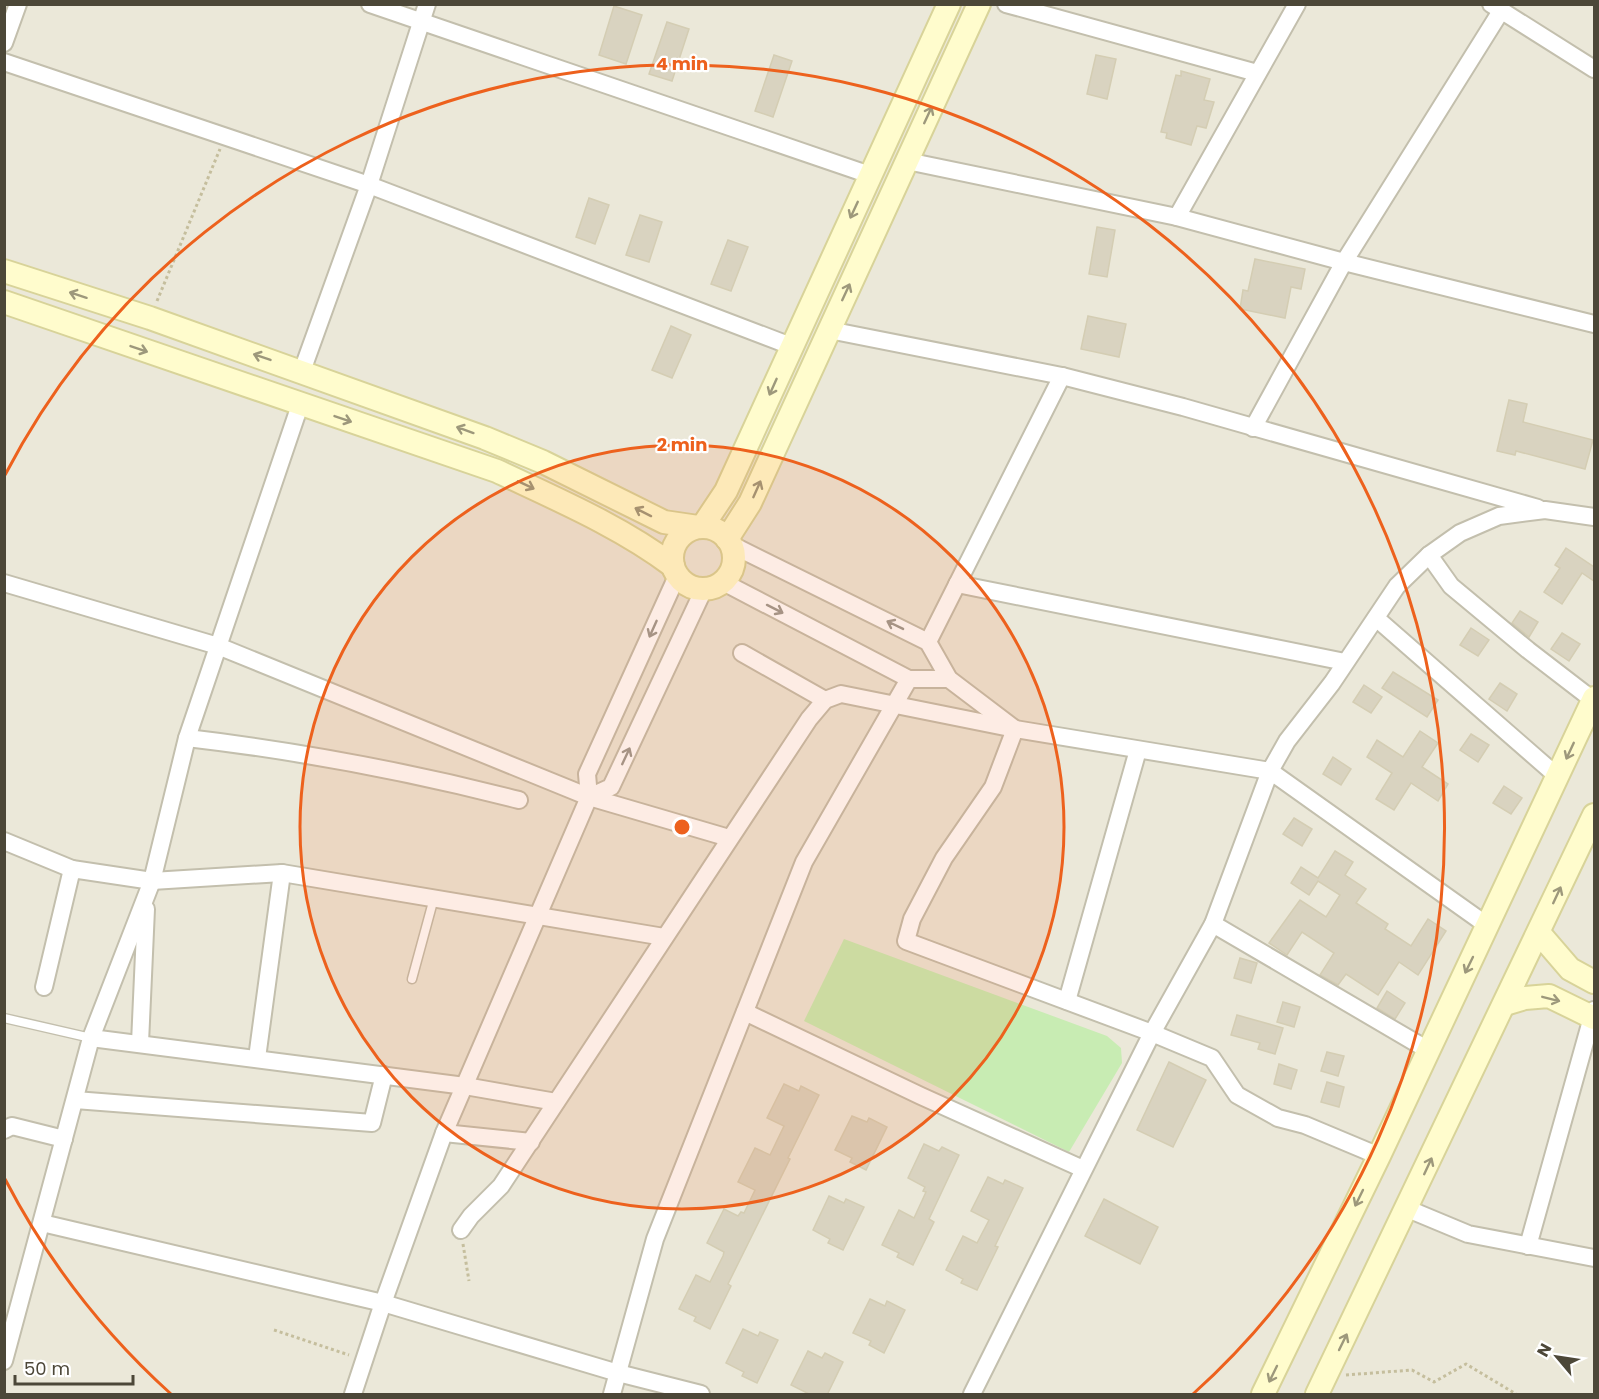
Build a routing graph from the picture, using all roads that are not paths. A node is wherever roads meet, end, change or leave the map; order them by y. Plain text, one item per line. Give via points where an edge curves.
1 (18, 4) edge
2 (370, 4) edge
3 (980, 4) edge
4 (1006, 4) edge
5 (1297, 4) edge
6 (945, 6) edge
7 (1496, 8) edge
8 (424, 13) edge
9 (4, 43) edge
10 (4, 62) edge
11 (1594, 69) edge
12 (1257, 73) junction
13 (907, 161) junction
14 (870, 175) junction
15 (369, 185) junction
16 (1177, 217) junction
17 (1344, 262) junction
18 (4, 271) edge
19 (4, 302) edge
20 (1594, 324) edge
21 (829, 330) junction
22 (792, 346) junction
23 (302, 371) junction
24 (1062, 376) junction
25 (300, 405) junction
26 (1253, 428) junction
27 (1545, 510) junction
28 (1594, 517) edge
29 (700, 527) junction
30 (729, 542) junction
31 (1429, 555) junction
32 (675, 571) junction
33 (4, 583) edge
34 (957, 584) junction
35 (714, 586) junction
36 (1376, 618) junction
37 (928, 642) junction
38 (218, 646) junction
39 (742, 652) dead end
40 (1345, 662) junction
41 (909, 679) junction
42 (949, 679) junction
43 (1594, 699) edge
44 (825, 700) junction
45 (893, 705) junction
46 (1016, 729) junction
47 (187, 738) junction
48 (1138, 750) junction
49 (1270, 771) junction
50 (1557, 776) junction
51 (590, 797) junction
52 (519, 800) dead end
53 (1594, 815) edge
54 (729, 838) junction
55 (4, 841) edge
56 (72, 869) junction
57 (282, 873) junction
58 (149, 886) junction
59 (434, 898) junction
60 (538, 915) junction
61 (1213, 924) junction
62 (1488, 926) junction
63 (1539, 933) junction
64 (664, 937) junction
65 (412, 978) dead end
66 (1594, 982) edge
67 (45, 987) dead end
68 (1067, 1001) junction
69 (1505, 1004) junction
70 (745, 1012) junction
71 (1594, 1015) edge
72 (4, 1018) edge
73 (1152, 1033) junction
74 (92, 1038) junction
75 (140, 1043) junction
76 (1428, 1050) junction
77 (257, 1058) junction
78 (384, 1075) junction
79 (465, 1086) junction
80 (75, 1100) junction
81 (556, 1102) junction
82 (4, 1130) edge
83 (444, 1133) junction
84 (64, 1139) junction
85 (531, 1142) junction
86 (1379, 1156) junction
87 (1083, 1169) junction
88 (1408, 1209) junction
89 (42, 1223) junction
90 (461, 1230) road end
91 (1528, 1246) junction
92 (1594, 1258) edge
93 (383, 1303) junction
94 (4, 1361) edge
95 (618, 1373) junction
96 (1322, 1386) edge
97 (353, 1395) edge
98 (612, 1395) edge
99 (701, 1395) edge
100 (972, 1395) edge
101 (1263, 1395) edge

1 - 9 street
2 - 8 street
13 -> 3 street
4 - 12 street
5 - 12 street
6 - 14 street
7 - 11 street
7 - 17 street
8 - 14 street
8 - 15 street
10 - 15 street
12 - 16 street
13 - 16 street
21 -> 13 street
14 -> 22 street
15 - 22 street
15 - 23 street
16 - 17 street
17 - 20 street
17 - 26 street
23 -> 18 street
19 -> 25 street
21 - 24 street
30 -> 21 street
22 -> 29 street via 726,491
29 -> 23 street via 664,522 543,462
24 - 26 street
24 - 34 street
25 -> 32 street via 497,471 654,552
25 - 38 street
26 - 27 street
27 - 28 street
27 - 31 street via 1498,516 1460,532
29 - 30 street via 718,531
29 - 32 street via 680,537 672,556
30 - 35 street via 734,565 730,575
37 -> 30 street
31 - 36 street via 1397,586
31 - 43 street via 1451,586
32 - 35 street via 694,588
32 -> 51 street via 587,774
33 - 38 street
34 - 37 street
34 - 40 street
35 -> 41 street
51 -> 35 street via 611,787
36 - 40 street
36 - 50 street
37 - 42 street
38 - 47 street
38 - 51 street
39 - 44 street
40 - 49 street via 1287,741
41 - 42 street
41 - 45 street
42 - 46 street
43 -> 50 street
44 - 45 street via 841,694
44 - 54 street
45 - 46 street
45 - 70 street via 804,862
46 - 48 street
46 - 68 street via 993,787 944,858 912,919 906,941
47 - 52 street via 250,745 436,779
47 - 58 street
48 - 49 street
48 - 68 street
49 - 61 street
49 - 62 street
50 - 62 street
51 - 54 street
51 - 60 street
63 -> 53 street
54 - 64 street
55 - 56 street
56 - 58 street
56 - 67 street
57 - 58 street
57 - 59 street
57 - 77 street
58 - 74 street
58 - 75 street
59 - 60 street
59 - 65 lane
60 - 64 street
60 - 79 street
61 - 73 street
61 - 76 street
62 -> 76 street
63 - 66 street via 1570,969
63 - 69 street
64 - 81 street
68 - 73 street
69 -> 71 street via 1549,996
88 -> 69 street
70 - 87 street
70 - 95 street via 655,1239
71 - 91 street
72 - 74 lane
73 - 86 street via 1212,1058 1237,1095 1278,1118
73 - 87 street
74 - 75 street
74 - 80 street
75 - 77 street
76 - 86 street
77 - 78 street
78 - 79 street
78 - 80 street via 372,1123
79 - 81 street
79 - 83 street
80 - 84 street
81 - 85 street
82 - 84 street via 12,1126
83 - 85 street
83 - 93 street
84 - 89 street
85 - 90 street via 501,1186
86 -> 101 street
87 - 100 street
88 - 91 street via 1468,1234
96 -> 88 street
89 - 93 street
89 - 94 street
91 - 92 street
93 - 95 street
93 - 97 street
95 - 98 street
95 - 99 street

